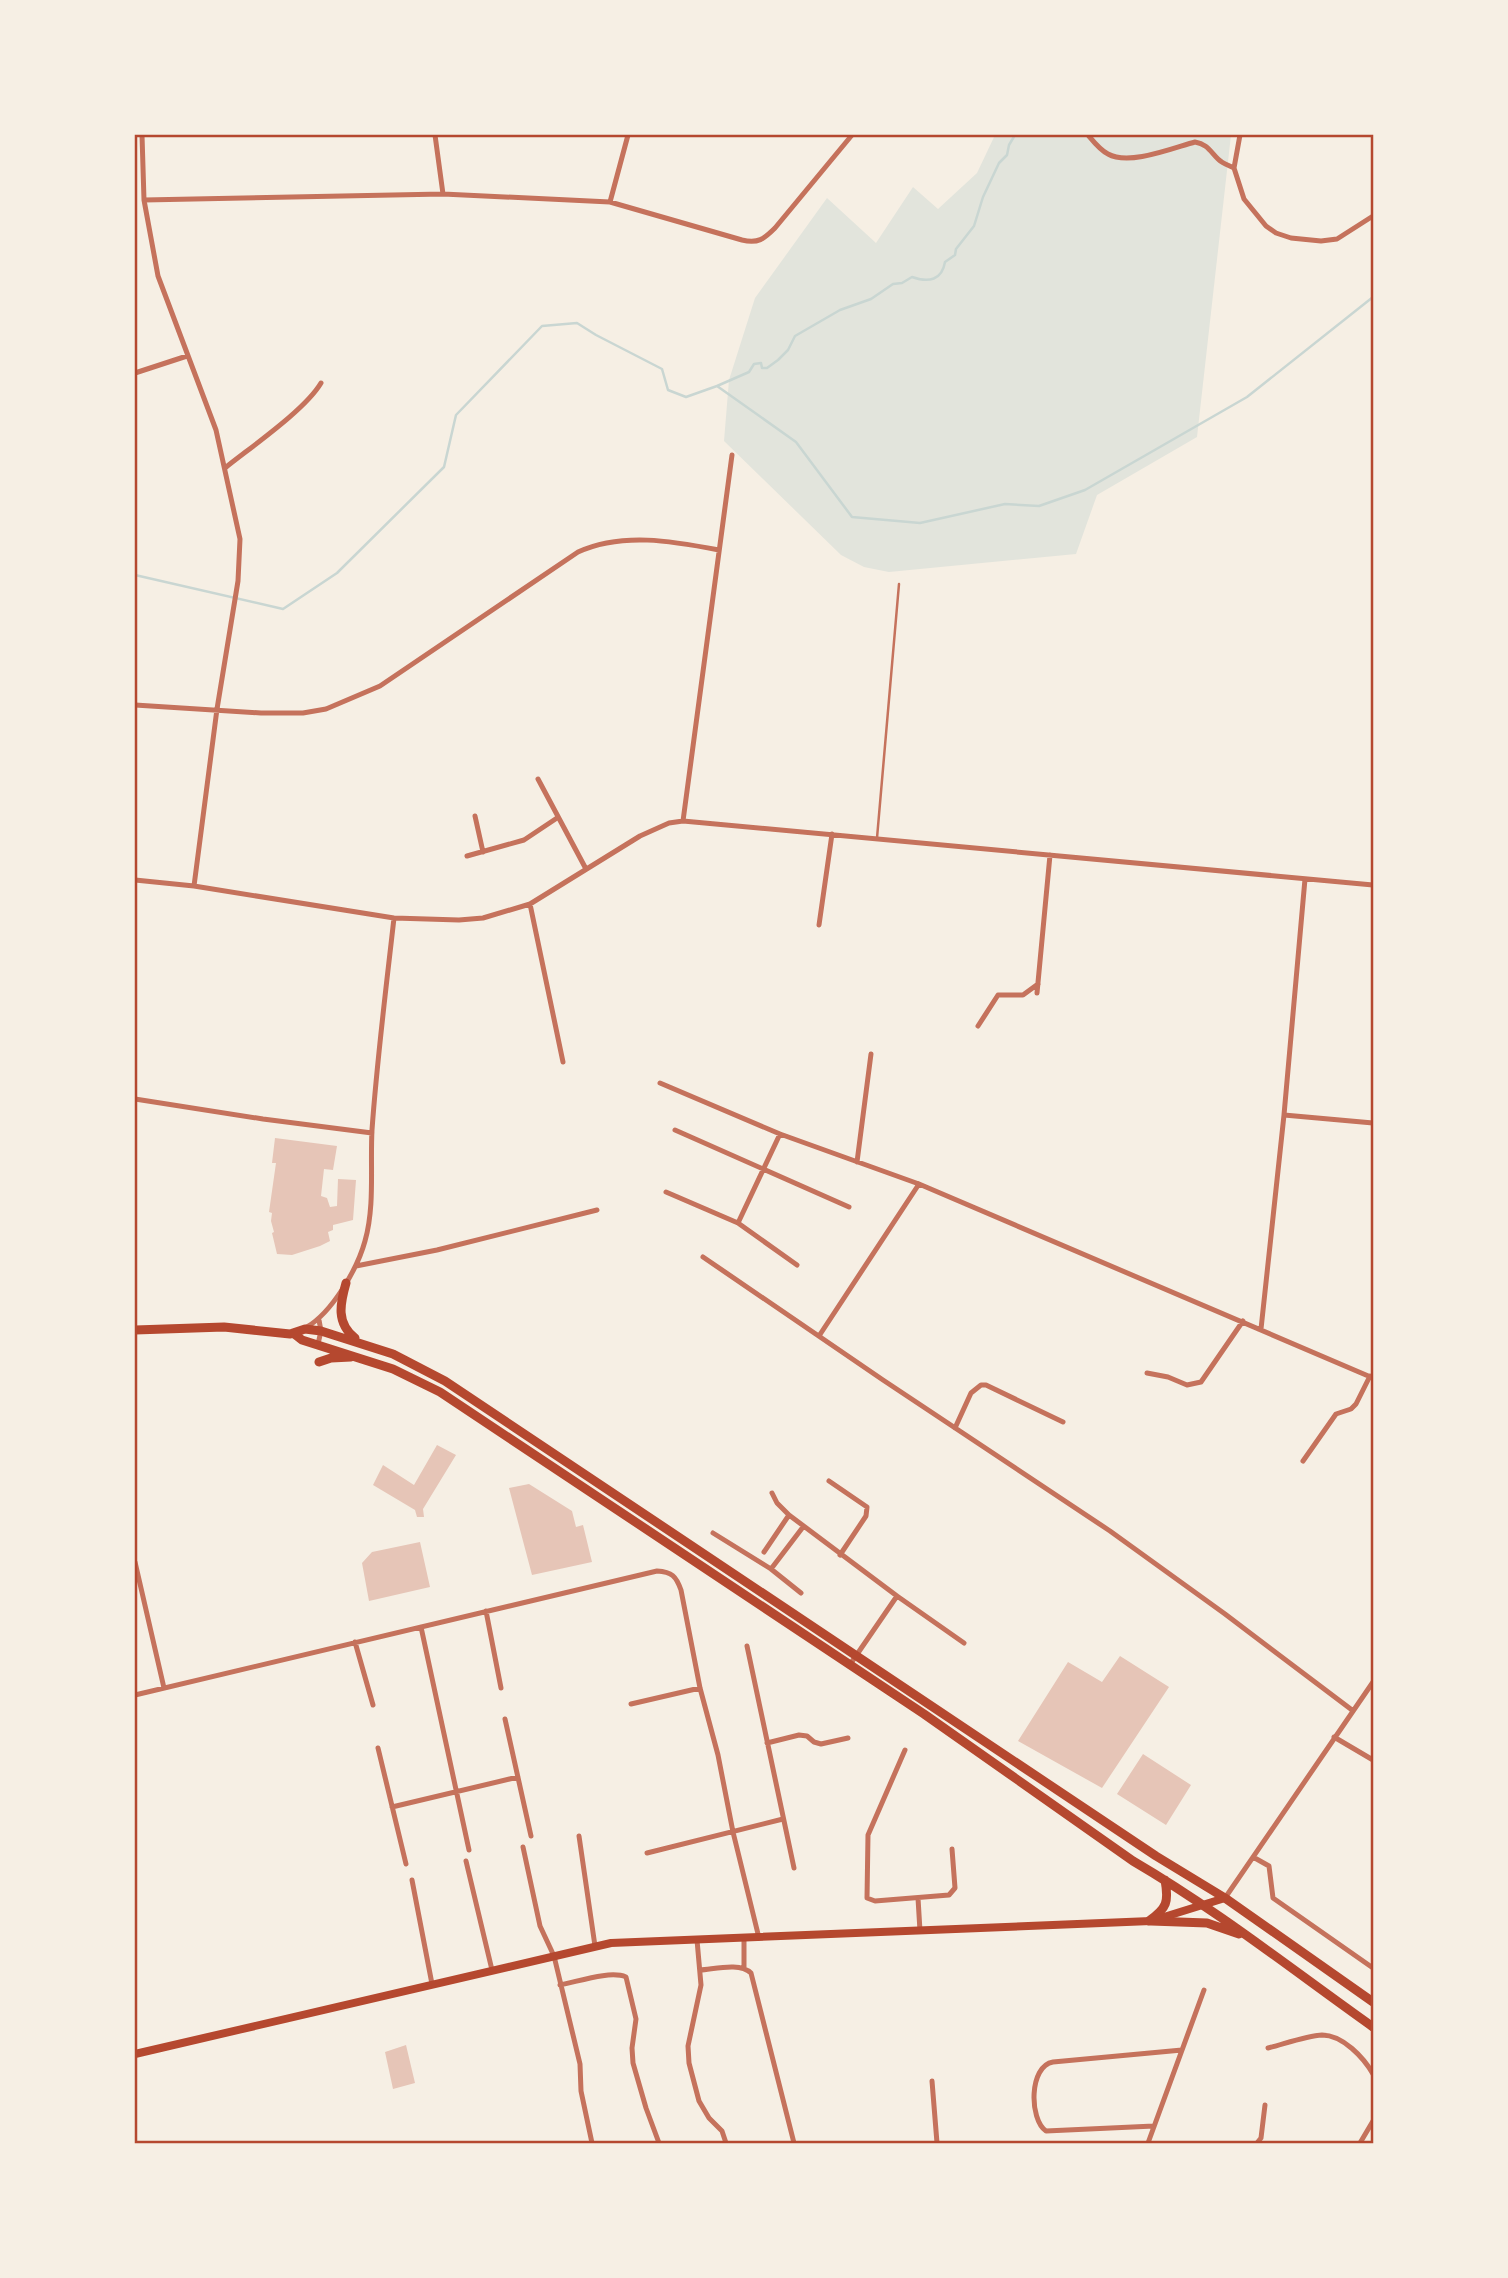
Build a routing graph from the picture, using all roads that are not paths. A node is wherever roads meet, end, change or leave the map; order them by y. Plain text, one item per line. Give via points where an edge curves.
1 (142, 135) edge
2 (435, 135) edge
3 (628, 135) edge
4 (852, 135) edge
5 (1087, 135) edge
6 (1240, 135) edge
7 (1234, 168) junction
8 (443, 194) junction
9 (144, 200) junction
10 (610, 202) junction
11 (1373, 216) edge
12 (187, 356) junction
13 (135, 373) edge
14 (321, 383) dead end
15 (732, 455) dead end
16 (225, 468) junction
17 (719, 550) junction
18 (899, 584) dead end
19 (135, 705) edge
20 (217, 709) junction
21 (538, 779) dead end
22 (475, 816) dead end
23 (557, 818) junction
24 (683, 821) junction
25 (832, 834) junction
26 (877, 838) junction
27 (483, 852) junction
28 (1050, 855) junction
29 (467, 856) dead end
30 (586, 869) junction
31 (1305, 879) junction
32 (135, 880) edge
33 (1373, 885) edge
34 (194, 886) junction
35 (530, 904) junction
36 (394, 918) junction
37 (819, 925) dead end
38 (1038, 984) junction
39 (1037, 993) dead end
40 (978, 1027) dead end
41 (871, 1054) dead end
42 (563, 1062) dead end
43 (660, 1083) dead end
44 (135, 1099) edge
45 (1284, 1115) junction
46 (1373, 1123) edge
47 (675, 1130) dead end
48 (372, 1133) junction
49 (780, 1134) junction
50 (858, 1162) junction
51 (764, 1168) junction
52 (919, 1184) junction
53 (666, 1192) dead end
54 (849, 1207) dead end
55 (597, 1210) dead end
56 (738, 1223) junction
57 (703, 1257) dead end
58 (797, 1265) dead end
59 (356, 1266) junction
60 (346, 1283) junction
61 (319, 1320) junction
62 (1243, 1321) junction
63 (305, 1329) junction
64 (1261, 1329) junction
65 (135, 1330) edge
66 (321, 1331) junction
67 (293, 1334) junction
68 (819, 1336) junction
69 (302, 1340) junction
70 (318, 1345) junction
71 (365, 1345) junction
72 (356, 1356) junction
73 (319, 1363) dead end
74 (1147, 1373) dead end
75 (1371, 1377) edge
76 (1063, 1422) dead end
77 (955, 1428) junction
78 (1303, 1461) dead end
79 (829, 1481) dead end
80 (772, 1493) dead end
81 (789, 1515) junction
82 (803, 1527) junction
83 (713, 1533) dead end
84 (764, 1552) dead end
85 (840, 1555) junction
86 (135, 1562) edge
87 (771, 1569) junction
88 (801, 1593) dead end
89 (897, 1596) junction
90 (486, 1611) junction
91 (421, 1627) junction
92 (355, 1642) junction
93 (964, 1643) dead end
94 (747, 1646) dead end
95 (856, 1656) junction
96 (849, 1666) junction
97 (1373, 1682) edge
98 (164, 1688) junction
99 (501, 1688) dead end
100 (700, 1688) junction
101 (135, 1695) edge
102 (631, 1704) dead end
103 (373, 1705) dead end
104 (1352, 1710) junction
105 (505, 1719) dead end
106 (1334, 1737) junction
107 (848, 1738) dead end
108 (767, 1743) junction
109 (378, 1748) dead end
110 (905, 1750) dead end
111 (1373, 1760) edge
112 (1016, 1762) junction
113 (518, 1777) junction
114 (1023, 1783) junction
115 (457, 1792) junction
116 (392, 1807) junction
117 (783, 1819) junction
118 (733, 1832) junction
119 (531, 1836) dead end
120 (579, 1836) dead end
121 (523, 1847) dead end
122 (952, 1849) dead end
123 (469, 1850) dead end
124 (647, 1853) dead end
125 (1253, 1857) junction
126 (466, 1861) dead end
127 (406, 1864) dead end
128 (794, 1868) dead end
129 (412, 1880) dead end
130 (1165, 1880) junction
131 (918, 1898) junction
132 (1225, 1898) junction
133 (1201, 1905) junction
134 (1150, 1921) junction
135 (920, 1931) junction
136 (744, 1938) junction
137 (759, 1938) junction
138 (697, 1940) junction
139 (1256, 1941) junction
140 (595, 1946) junction
141 (554, 1956) junction
142 (744, 1968) junction
143 (1373, 1968) edge
144 (492, 1970) junction
145 (700, 1970) junction
146 (432, 1984) junction
147 (560, 1985) junction
148 (1204, 1990) dead end
149 (1373, 2002) edge
150 (1373, 2027) edge
151 (1268, 2048) dead end
152 (1182, 2050) junction
153 (135, 2054) edge
154 (1373, 2074) edge
155 (932, 2081) dead end
156 (1265, 2105) dead end
157 (1373, 2121) edge
158 (1154, 2126) junction
159 (592, 2143) edge
160 (659, 2143) edge
161 (726, 2143) edge
162 (794, 2143) edge
163 (937, 2143) edge
164 (1148, 2143) edge
165 (1256, 2143) edge
166 (1360, 2143) edge

1 - 9 street
2 - 8 street
3 - 10 street
4 - 10 street via 762,241 750,242
5 - 7 street via 1118,157 1199,142
6 - 7 street
7 - 11 street via 1244,199 1276,233 1321,241 1337,239
8 - 9 street
8 - 10 street
9 - 12 street via 158,276
12 - 13 street
12 - 16 street via 209,408
14 - 16 street
15 - 17 street
16 - 20 street via 240,539 238,581
17 - 20 street via 646,540 600,543 578,552 380,686 316,712
17 - 24 street
18 - 26 lane
19 - 20 street
20 - 34 street
21 - 23 street
22 - 27 street
23 - 27 street via 524,840
23 - 30 street
24 - 25 street
24 - 30 street via 669,822 640,836
25 - 26 street
25 - 37 street
26 - 28 street
27 - 29 street
28 - 31 street
28 - 38 street
30 - 35 street
31 - 33 street
31 - 45 street
32 - 34 street
34 - 36 street
35 - 36 street via 483,919
35 - 42 street
36 - 48 street
38 - 39 street
38 - 40 street via 1023,995 998,995
41 - 50 street
43 - 49 street
44 - 48 street
45 - 46 street
45 - 64 street
47 - 51 street
48 - 59 street via 369,1225
49 - 50 street
49 - 51 street
50 - 52 street
51 - 54 street
51 - 56 street
52 - 62 street
52 - 68 street
53 - 56 street
55 - 59 street
56 - 58 street
57 - 68 street
59 - 60 street
60 - 61 street
60 - 71 main road via 341,1319 348,1332
61 - 63 street
61 - 66 street
62 - 64 street
62 - 74 street via 1201,1382 1187,1385
63 - 66 main road
63 - 67 main road
63 - 69 street
64 - 75 street
65 - 67 main road via 224,1327
66 - 70 street
66 - 71 main road
67 - 69 main road
68 - 77 street
69 - 70 main road
70 - 72 main road
71 - 95 main road via 445,1381
72 - 73 main road
72 - 96 main road via 440,1392
75 - 78 street via 1356,1404 1336,1413
76 - 77 street via 981,1385 971,1393
77 - 104 street via 1121,1539
79 - 85 street via 867,1507 866,1516
80 - 81 street
81 - 82 street
81 - 84 street
82 - 85 street
82 - 87 street
83 - 87 street
85 - 89 street
86 - 98 street
87 - 88 street
89 - 93 street
89 - 95 street
90 - 91 street
90 - 99 street
90 - 100 street via 657,1571 670,1573 681,1590
91 - 92 street
91 - 115 street
92 - 98 street
92 - 103 street
94 - 108 street
95 - 96 street
95 - 112 main road
96 - 114 main road
97 - 104 street
98 - 101 street
100 - 102 street
100 - 118 street
104 - 106 street
105 - 113 street
106 - 111 street
106 - 125 street
107 - 108 street via 821,1744 799,1735
108 - 117 street
109 - 116 street
110 - 131 street via 868,1835 866,1894 872,1901
112 - 114 main road via 1015,1772
112 - 132 main road
113 - 115 street
113 - 119 street
114 - 130 main road
115 - 116 street
115 - 123 street
116 - 127 street
117 - 118 street
117 - 128 street
118 - 124 street
118 - 137 street
120 - 140 street
121 - 141 street via 540,1926
122 - 131 street via 953,1893
125 - 132 street
125 - 143 street via 1269,1866 1273,1898
126 - 144 street
129 - 146 street
130 - 133 main road
130 - 134 main road via 1165,1907
131 - 135 street
132 - 133 main road
132 - 149 main road
133 - 134 main road
133 - 139 main road
134 - 135 main road
134 - 139 main road via 1207,1923
135 - 137 main road
136 - 137 main road
136 - 138 main road
136 - 142 street
138 - 140 main road
138 - 145 street
139 - 150 main road
140 - 141 main road
141 - 144 main road
141 - 147 street
142 - 145 street
142 - 162 street via 753,1978
144 - 146 main road
145 - 161 street via 689,2063 699,2101
146 - 153 main road
147 - 159 street via 580,2064
147 - 160 street via 609,1975 626,1977 636,2019 633,2063
148 - 152 street
151 - 154 street via 1322,2035 1336,2038
152 - 158 street
152 - 158 street via 1047,2063 1038,2073 1036,2111 1046,2131
155 - 163 street
156 - 165 street via 1261,2138
157 - 166 street
158 - 164 street

